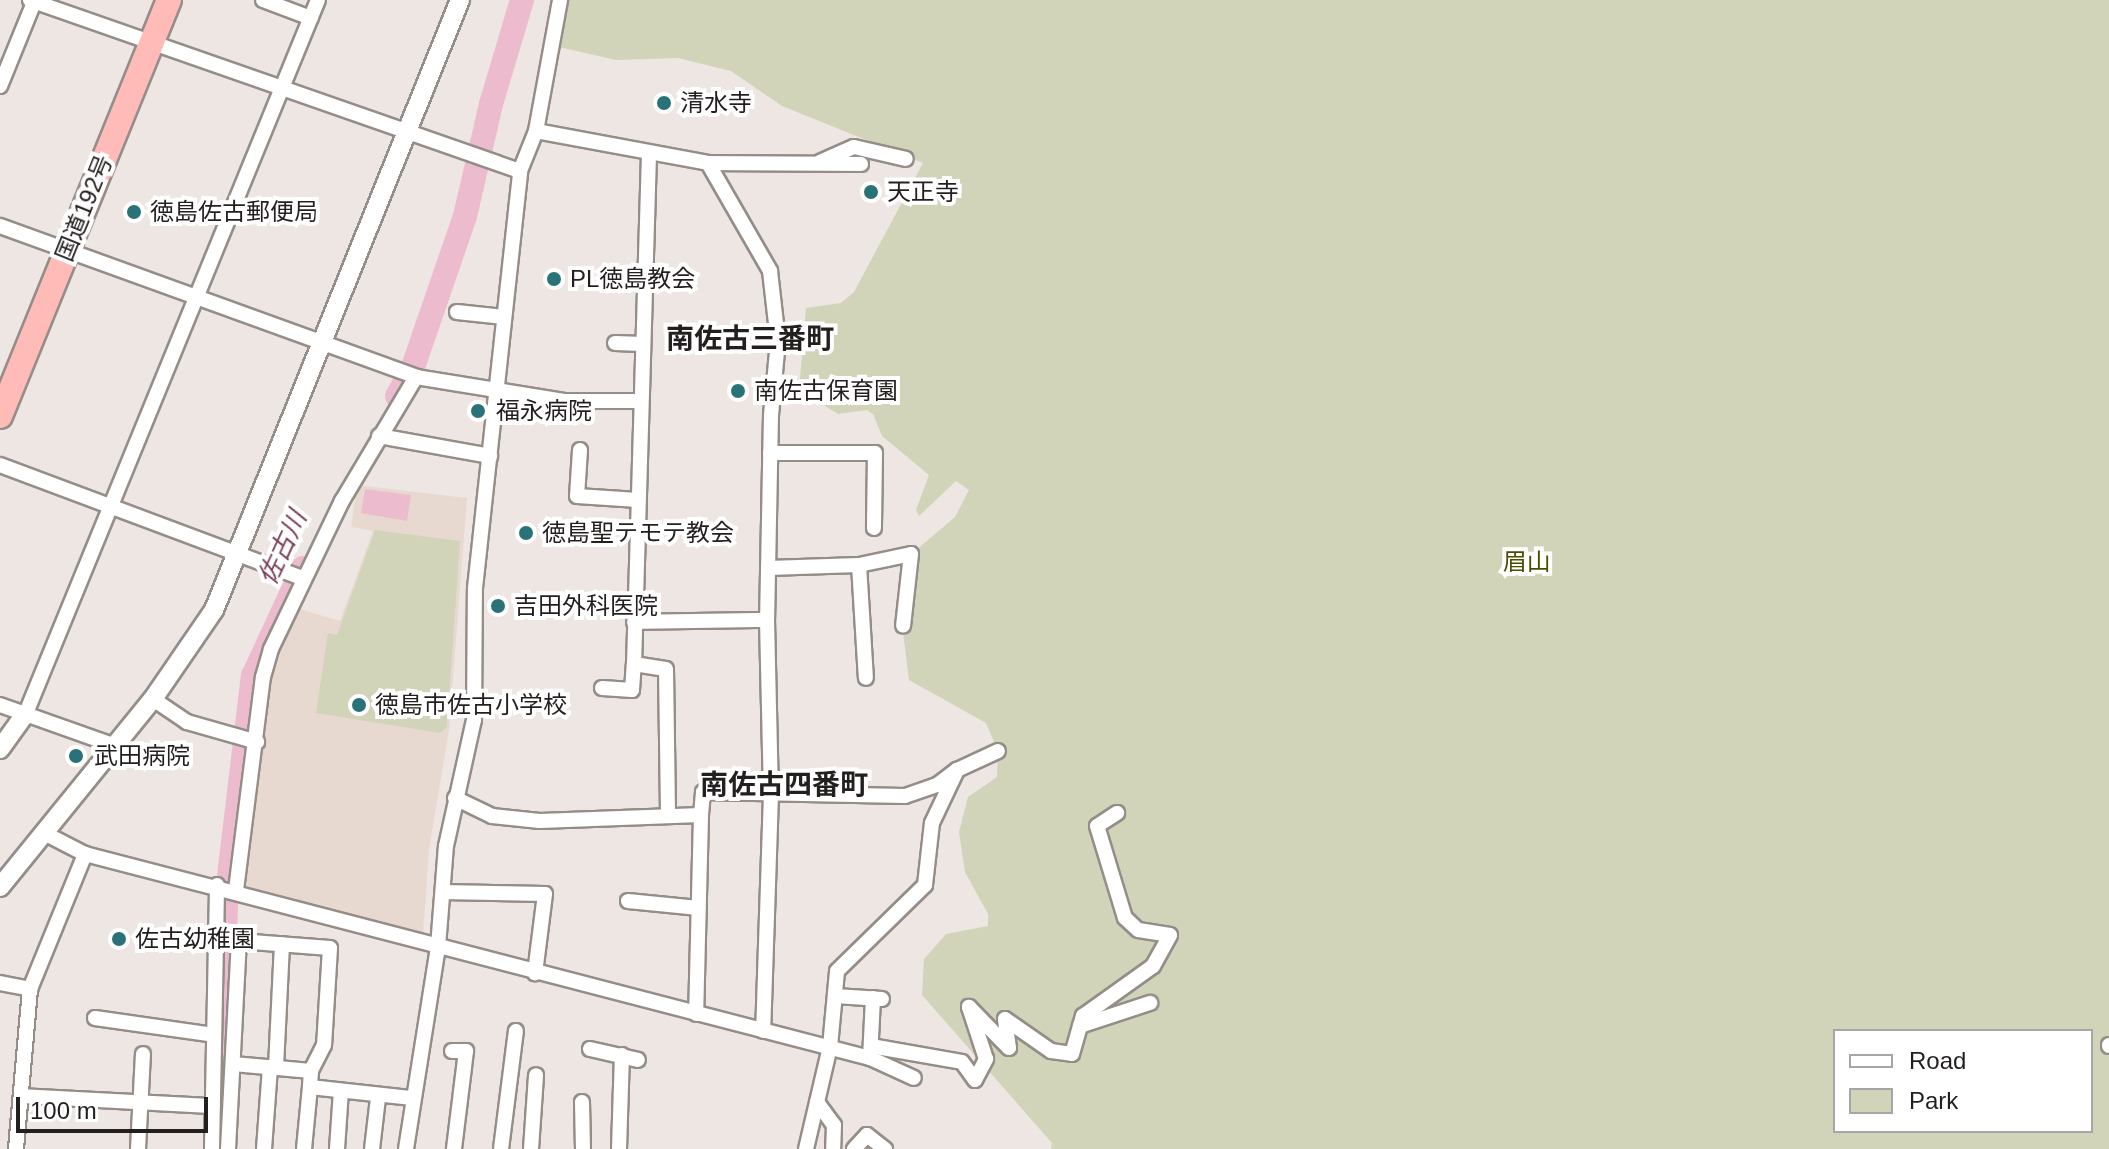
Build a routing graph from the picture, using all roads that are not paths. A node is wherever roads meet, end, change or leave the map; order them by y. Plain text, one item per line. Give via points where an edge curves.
1 (152, 0) edge
2 (169, 0) edge
3 (263, 0) edge
4 (318, 0) edge
5 (460, 0) edge
6 (560, 0) edge
7 (33, 1) edge
8 (311, 18) junction
9 (144, 40) junction
10 (0, 86) edge
11 (282, 89) junction
12 (536, 131) junction
13 (405, 135) junction
14 (649, 154) junction
15 (906, 159) dead end
16 (819, 162) junction
17 (708, 163) junction
18 (861, 164) dead end
19 (520, 171) junction
20 (0, 226) edge
21 (61, 246) junction
22 (199, 295) junction
23 (457, 312) dead end
24 (504, 317) junction
25 (322, 341) junction
26 (615, 343) dead end
27 (643, 344) junction
28 (0, 374) edge
29 (411, 375) junction
30 (497, 391) junction
31 (640, 401) junction
32 (0, 416) edge
33 (379, 436) junction
34 (770, 453) junction
35 (490, 456) junction
36 (575, 457) dead end
37 (0, 465) edge
38 (638, 500) junction
39 (115, 506) junction
40 (874, 528) dead end
41 (240, 554) junction
42 (859, 565) junction
43 (768, 568) junction
44 (299, 577) junction
45 (767, 620) junction
46 (634, 622) junction
47 (903, 626) dead end
48 (634, 664) junction
49 (866, 678) dead end
50 (602, 688) dead end
51 (153, 699) junction
52 (0, 705) edge
53 (26, 713) junction
54 (250, 741) junction
55 (113, 745) junction
56 (0, 749) edge
57 (998, 751) dead end
58 (957, 770) junction
59 (771, 794) junction
60 (455, 798) junction
61 (1117, 813) dead end
62 (668, 815) junction
63 (701, 815) junction
64 (44, 833) junction
65 (85, 854) junction
66 (0, 887) edge
67 (227, 888) junction
68 (443, 892) junction
69 (628, 901) dead end
70 (699, 908) junction
71 (227, 940) junction
72 (282, 944) junction
73 (438, 947) junction
74 (535, 973) junction
75 (0, 983) edge
76 (30, 989) junction
77 (835, 996) junction
78 (1150, 1003) dead end
79 (696, 1014) junction
80 (95, 1018) dead end
81 (1080, 1026) junction
82 (516, 1031) dead end
83 (763, 1031) junction
84 (214, 1035) junction
85 (830, 1047) junction
86 (590, 1049) dead end
87 (452, 1051) dead end
88 (871, 1052) junction
89 (143, 1054) dead end
90 (622, 1055) junction
91 (638, 1060) dead end
92 (233, 1064) junction
93 (273, 1067) junction
94 (311, 1071) junction
95 (536, 1075) dead end
96 (914, 1078) dead end
97 (310, 1087) junction
98 (341, 1091) junction
99 (21, 1096) junction
100 (378, 1098) junction
101 (412, 1098) junction
102 (137, 1101) junction
103 (817, 1102) junction
104 (213, 1106) junction
105 (579, 1111) dead end
106 (16, 1149) edge
107 (138, 1149) edge
108 (212, 1149) edge
109 (228, 1149) edge
110 (264, 1149) edge
111 (304, 1149) edge
112 (337, 1149) edge
113 (372, 1149) edge
114 (406, 1149) edge
115 (454, 1149) edge
116 (501, 1149) edge
117 (531, 1149) edge
118 (583, 1149) edge
119 (619, 1149) edge
120 (806, 1149) edge
121 (833, 1149) edge
122 (854, 1149) edge
123 (885, 1149) edge

1 - 9 highway, 国道192号
2 - 9 highway, 国道192号
3 - 8 street
4 - 8 street
5 - 13 street
6 - 12 street
7 - 9 street
7 - 10 street
8 - 11 street
9 - 11 street
9 - 21 highway, 国道192号
11 - 13 street
11 - 22 street
12 - 14 street
12 - 19 street
13 - 19 street
13 - 25 street
14 - 17 street
14 - 27 street
15 - 16 street via 854,147
16 - 17 street
16 - 18 street
17 - 34 street via 770,271 778,341
19 - 24 street
20 - 21 street
21 - 22 street
21 - 28 highway, 国道192号
21 - 32 highway, 国道192号
22 - 25 street
22 - 39 street
23 - 24 street
24 - 30 street
25 - 29 street
25 - 41 street
26 - 27 street
27 - 31 street
29 - 30 street
29 - 33 street
30 - 31 street via 564,401
30 - 35 street
31 - 38 street
33 - 35 street
33 - 44 street
34 - 40 street via 875,453
34 - 43 street
35 - 60 street via 475,588 475,707
36 - 38 street via 577,496
37 - 39 street
38 - 46 street
39 - 41 street
39 - 53 street
41 - 44 street
41 - 51 street via 207,622
42 - 43 street
42 - 47 street via 911,554
42 - 49 street
43 - 45 street
44 - 54 street via 263,677
45 - 46 street
45 - 59 street
46 - 48 street
48 - 50 street via 632,690
48 - 62 street via 666,669
51 - 54 street via 187,722
51 - 55 street
52 - 53 street
53 - 55 street
53 - 56 street
54 - 67 street
55 - 64 street
57 - 58 street
58 - 59 street via 937,785 905,796
58 - 77 street via 932,823 925,885 837,971
59 - 63 street via 703,792
59 - 83 street
60 - 62 street via 492,816 540,821
60 - 68 street
61 - 81 street via 1097,826 1125,918 1138,930 1170,935 1153,966 1083,1016
62 - 63 street
63 - 70 street
64 - 65 street
64 - 66 street
65 - 67 street
65 - 76 street
67 - 71 street
67 - 73 street
68 - 73 street
68 - 74 street via 545,894
69 - 70 street
70 - 79 street
71 - 72 street
71 - 84 street
71 - 92 street
72 - 93 street
72 - 94 street via 330,948 324,1045
73 - 74 street
73 - 101 street
74 - 79 street
75 - 76 street
76 - 99 street
77 - 85 street
77 - 88 street via 878,998
78 - 81 street
79 - 83 street
80 - 84 street
81 - 88 street via 1072,1054 1051,1051 1005,1019 1009,1048 969,1007 986,1059 975,1080 962,1062
82 - 116 street
83 - 85 street
84 - 104 street
85 - 88 street
85 - 103 street
86 - 90 street
87 - 115 street via 466,1051
88 - 96 street
89 - 102 street
90 - 91 street
90 - 119 street
92 - 93 street
92 - 109 street
93 - 94 street
93 - 110 street
94 - 97 street
95 - 117 street
97 - 98 street
97 - 111 street
98 - 100 street
98 - 112 street
99 - 102 street
99 - 106 street
100 - 101 street
100 - 113 street
101 - 114 street
102 - 104 street
102 - 107 street
103 - 120 street
103 - 121 street via 834,1125
104 - 108 street
105 - 118 street
122 - 123 street via 867,1135

